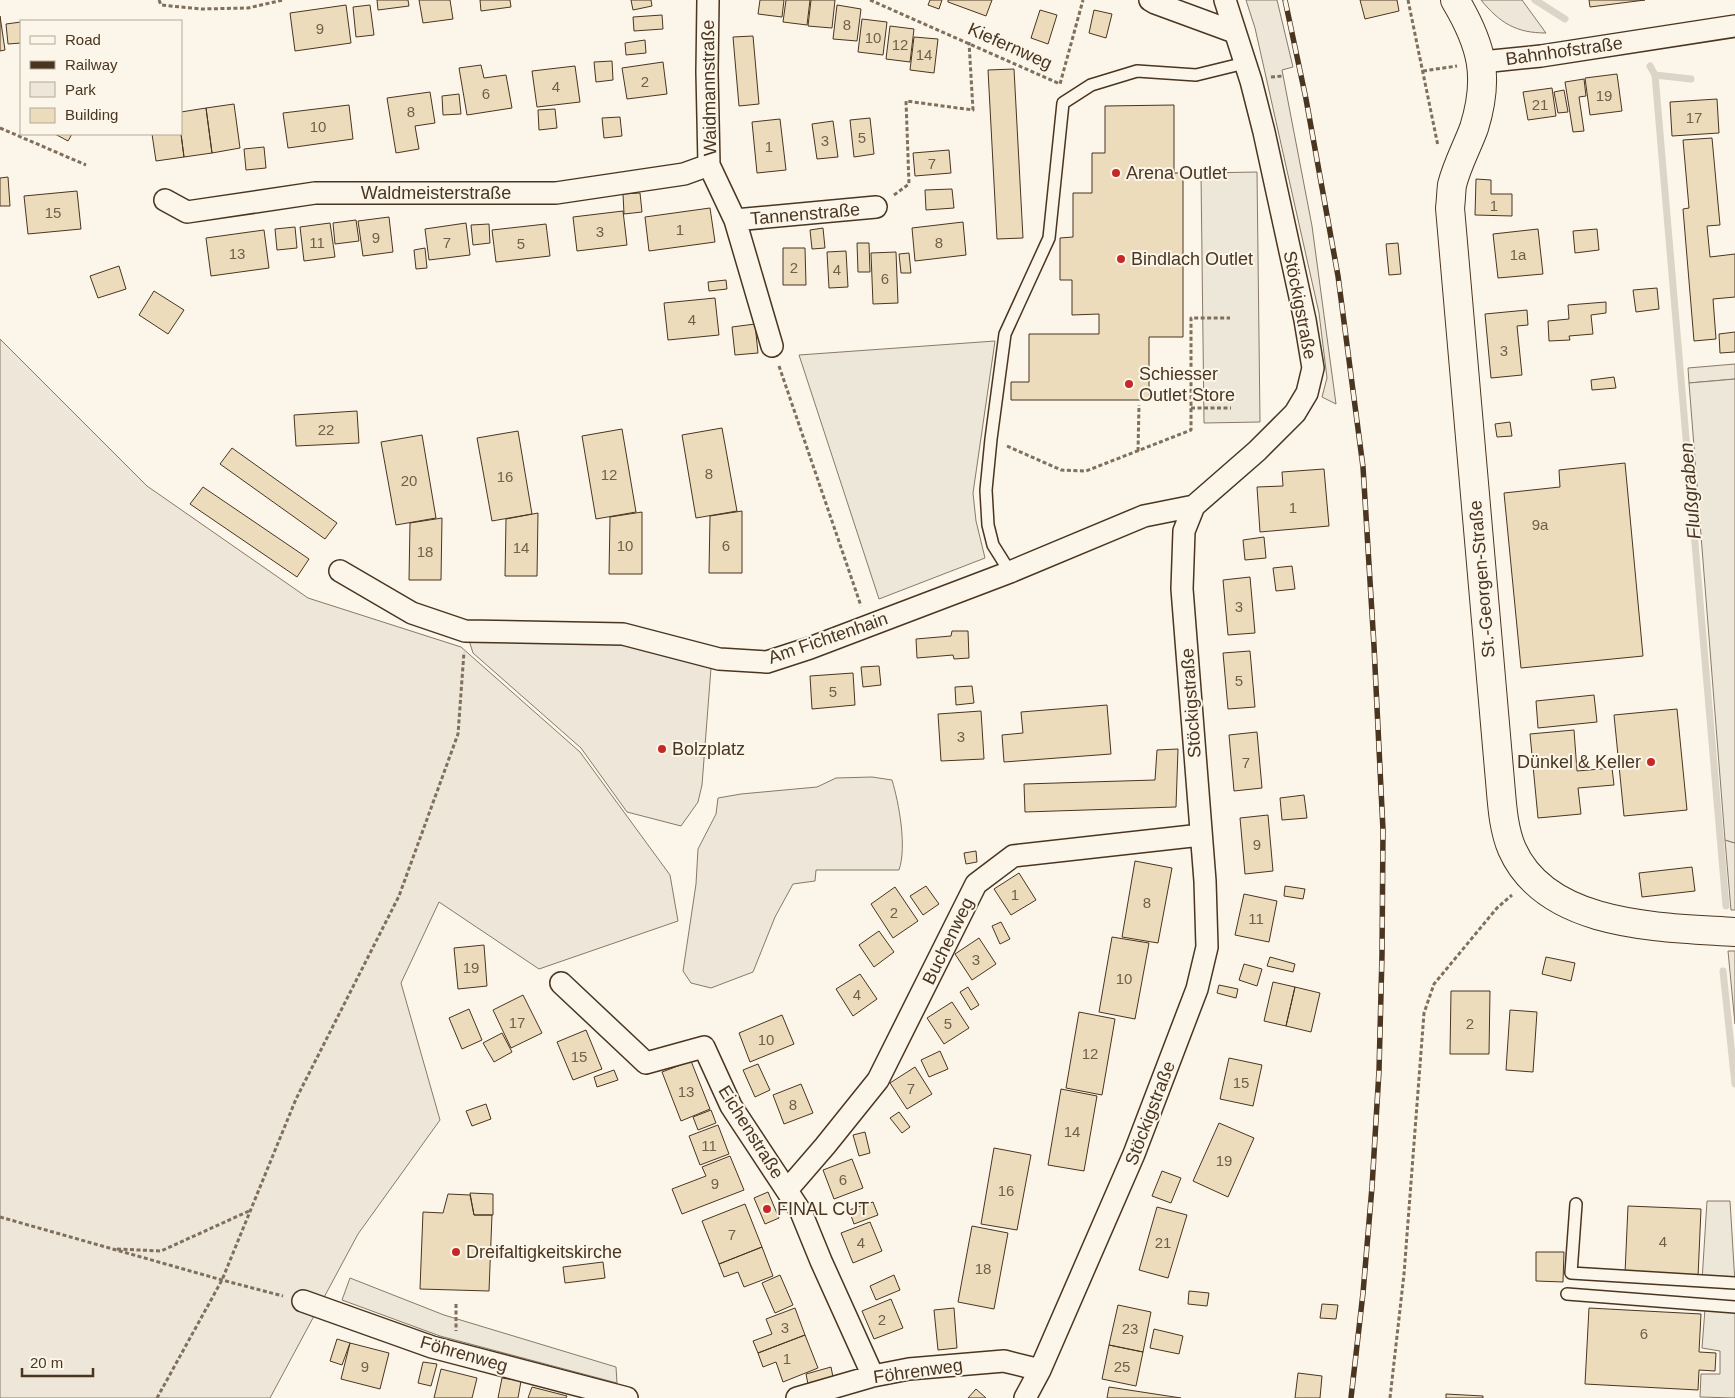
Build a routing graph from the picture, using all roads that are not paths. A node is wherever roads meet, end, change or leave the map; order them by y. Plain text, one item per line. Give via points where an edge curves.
1 (708, 0) edge
2 (1150, 0) edge
3 (1225, 0) edge
4 (1455, 0) edge
5 (1735, 26) edge
6 (1234, 32) junction
7 (1482, 62) junction
8 (1245, 63) junction
9 (709, 165) junction
10 (165, 200) dead end
11 (876, 207) road end
12 (735, 220) junction
13 (772, 346) road end
14 (1194, 506) junction
15 (340, 571) dead end
16 (1010, 572) junction
17 (1201, 835) junction
18 (1735, 932) edge
19 (561, 983) dead end
20 (787, 1190) junction
21 (1576, 1204) dead end
22 (1735, 1283) edge
23 (1567, 1294) dead end
24 (303, 1301) road end
25 (1735, 1307) edge
26 (1040, 1370) junction
27 (872, 1376) junction
28 (628, 1398) edge
29 (797, 1398) edge
30 (1025, 1398) edge

1 - 9 street, Waidmannstraße
2 - 6 street
3 - 6 street, Stöckigstraße
4 - 7 street, Bahnhofstraße via 1477,41
5 - 7 street, Bahnhofstraße via 1542,56
6 - 8 street, Stöckigstraße
7 - 18 street, St.-Georgen-Straße via 1482,91 1474,127 1452,186 1450,208 1500,781 1511,848 1531,878 1547,893 1588,913 1637,923
8 - 14 street, Stöckigstraße via 1264,132 1306,320 1312,368 1307,393 1295,413
8 - 16 lane via 1196,75 1137,71 1091,85 1063,103 1049,238 1005,334 991,439 986,490 988,525 994,545
9 - 10 street, Waldmeisterstraße via 684,174 556,193 315,193 186,212
9 - 12 street, Waidmannstraße
11 - 12 street, Tannenstraße
12 - 13 street, Waidmannstraße
14 - 16 street, Am Fichtenhain via 1144,516
14 - 17 street, Stöckigstraße via 1184,531 1182,589
15 - 16 street, Am Fichtenhain via 412,613 465,631 623,634 719,659 767,662
17 - 20 street, Buchenweg via 1013,856 976,884 878,1080
17 - 26 street, Stöckigstraße via 1207,947 1197,989 1134,1154
19 - 20 street, Eichenstraße via 646,1063 704,1048 730,1106
20 - 27 street, Eichenstraße via 801,1212
21 - 22 lane via 1571,1273
23 - 25 lane
24 - 28 street, Föhrenweg via 432,1347
26 - 27 street, Föhrenweg via 1004,1361 909,1369
26 - 30 street, Stöckigstraße
27 - 29 street, Föhrenweg

